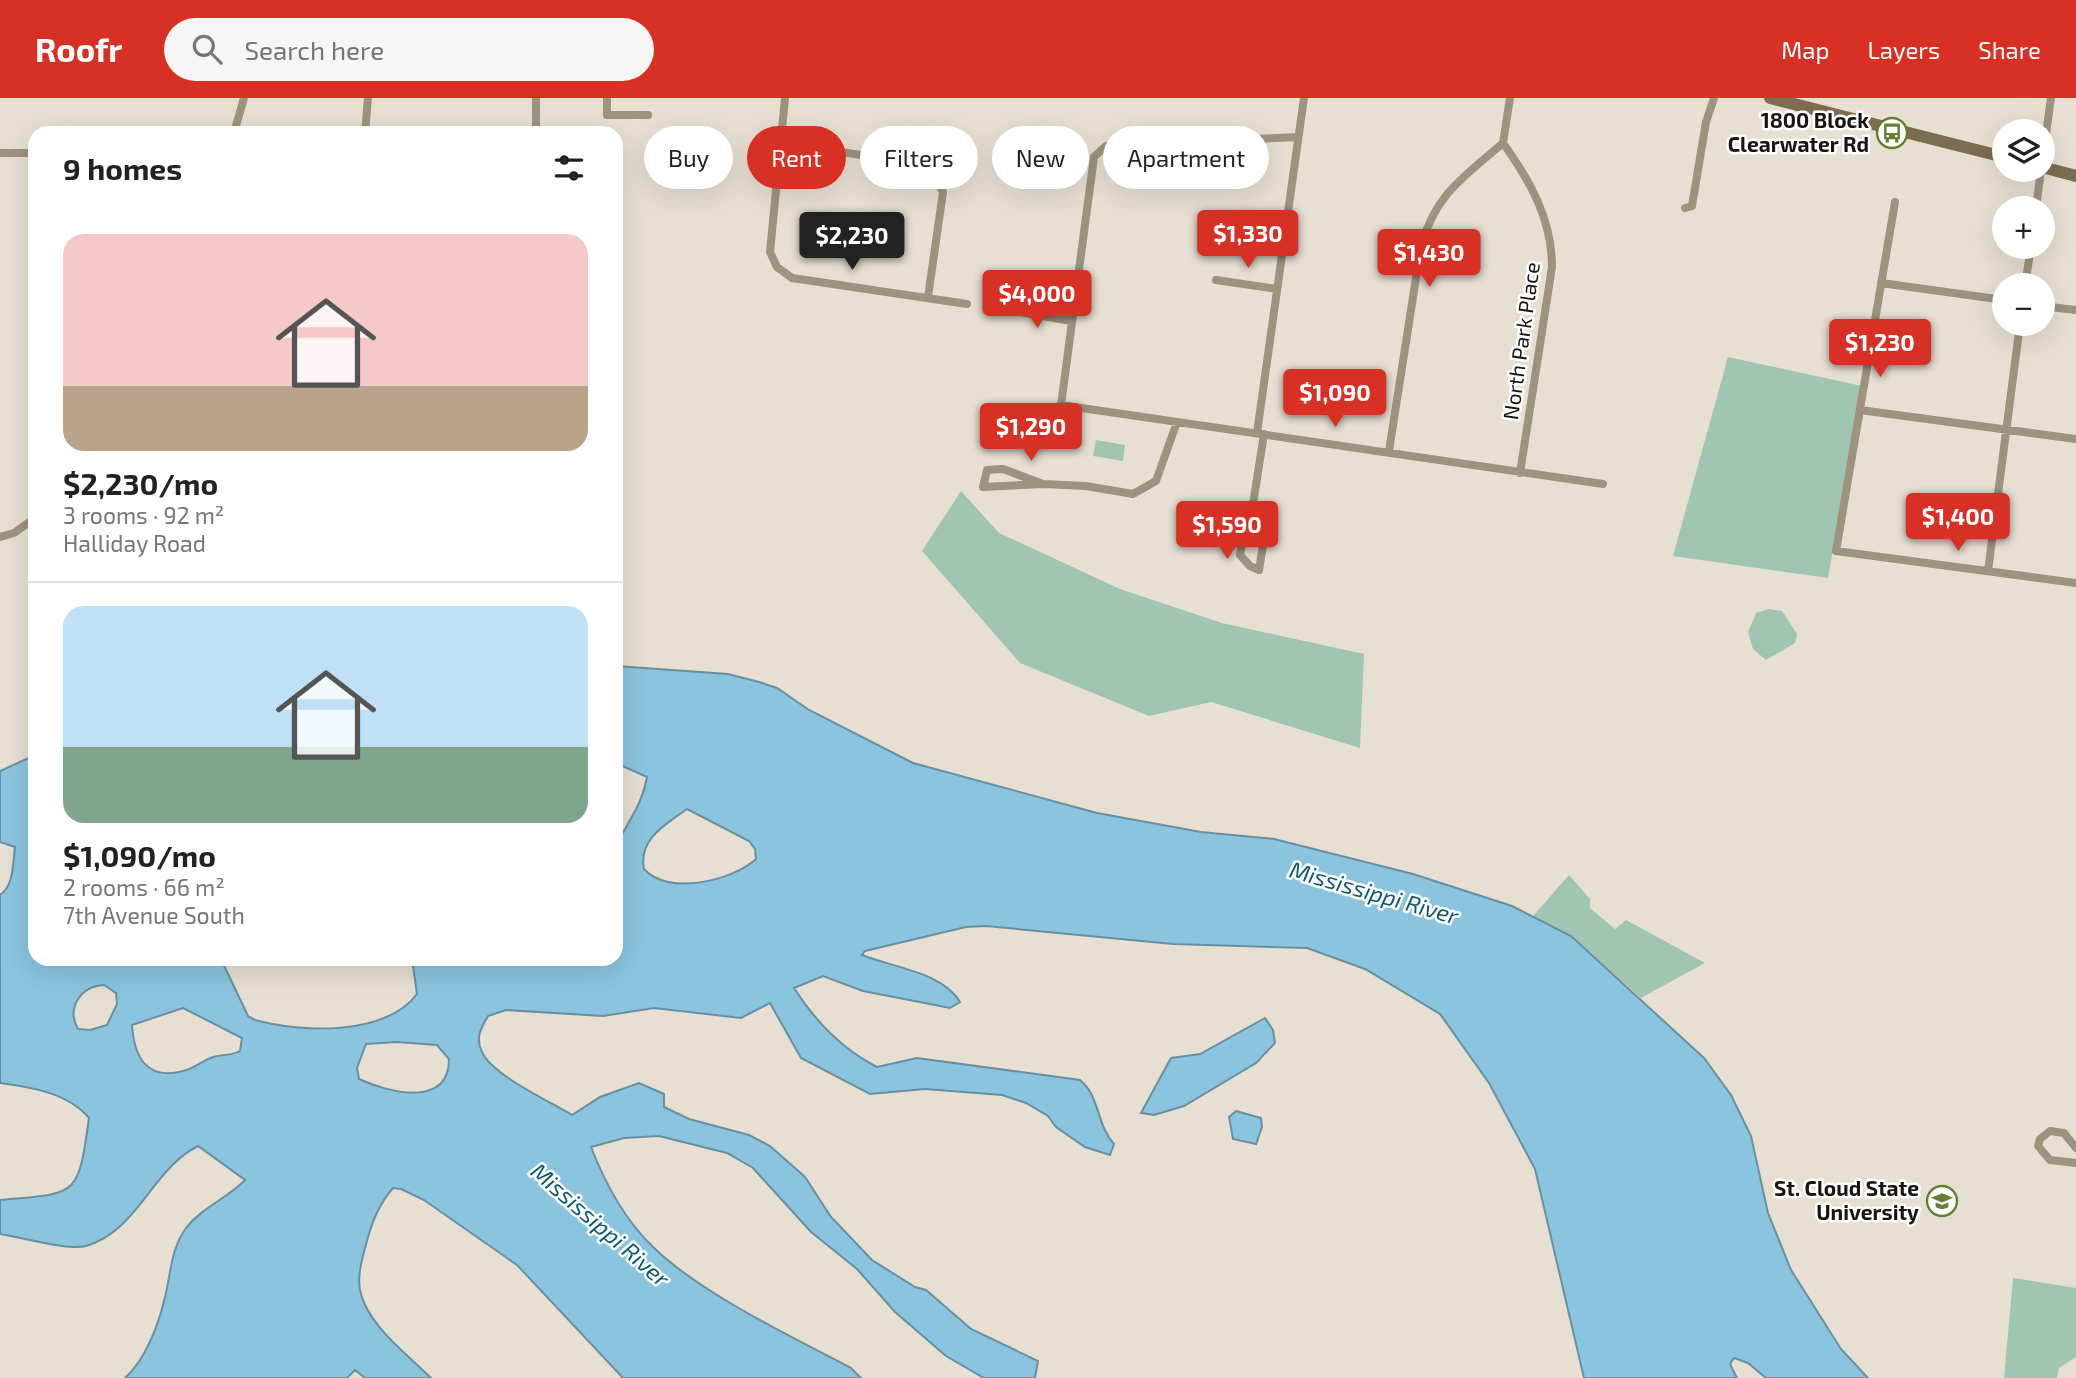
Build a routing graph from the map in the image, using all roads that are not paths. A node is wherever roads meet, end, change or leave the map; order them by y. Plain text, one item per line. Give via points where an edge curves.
1 (244, 98) edge
2 (368, 98) edge
3 (536, 98) edge
4 (607, 98) edge
5 (785, 98) edge
6 (1304, 98) edge
7 (1510, 98) edge
8 (1714, 98) edge
9 (1770, 98) edge
10 (2051, 98) edge
11 (648, 115) dead end
12 (2048, 119) edge
13 (236, 126) edge
14 (366, 126) edge
15 (536, 126) edge
16 (783, 126) edge
17 (1298, 137) junction
18 (1503, 143) junction
19 (0, 153) edge
20 (28, 153) edge
21 (846, 153) edge
22 (1992, 155) edge
23 (2055, 170) edge
24 (2076, 176) edge
25 (777, 189) edge
26 (1895, 202) dead end
27 (1685, 208) dead end
28 (1216, 280) dead end
29 (1881, 283) junction
30 (1277, 289) junction
31 (928, 297) junction
32 (1992, 298) edge
33 (967, 304) dead end
34 (2055, 308) edge
35 (1009, 310) dead end
36 (2076, 310) edge
37 (1070, 321) junction
38 (2018, 336) edge
39 (1860, 410) junction
40 (1177, 422) junction
41 (2005, 430) junction
42 (1261, 434) junction
43 (2076, 439) edge
44 (1390, 451) junction
45 (1520, 473) junction
46 (1043, 484) junction
47 (1604, 484) dead end
48 (1253, 504) junction
49 (28, 523) edge
50 (0, 537) edge
51 (1987, 571) junction
52 (2076, 583) edge
53 (2076, 1148) edge
54 (2076, 1163) edge

1 - 13 street
2 - 14 street
3 - 15 street
4 - 11 street via 607,115
5 - 16 street
6 - 17 street
7 - 18 street
8 - 27 street via 1692,206
9 - 22 street
10 - 12 street
17 - 30 street
17 - 37 street via 1106,146 1094,157
18 - 44 street via 1442,197 1429,219
18 - 45 street, North Park Place via 1539,201 1552,247
19 - 20 street
21 - 31 street via 920,164 933,174 943,192
23 - 24 street
25 - 31 street via 770,252 777,267 792,278
26 - 29 street
28 - 30 street
29 - 32 street
29 - 39 street
30 - 42 street
31 - 33 street
34 - 36 street
35 - 37 street
37 - 40 street via 1061,405
38 - 41 street
39 - 41 street
39 - 51 street via 1836,551
40 - 42 street
40 - 46 street via 1156,481 1133,494
41 - 43 street
41 - 51 street
42 - 44 street
42 - 48 street
44 - 45 street
45 - 47 street
46 - 46 street via 1003,469 987,470 983,488
48 - 48 street via 1240,555 1259,569 1264,545
49 - 50 street
51 - 52 street
53 - 54 street via 2064,1133 2050,1131 2038,1146 2050,1160

